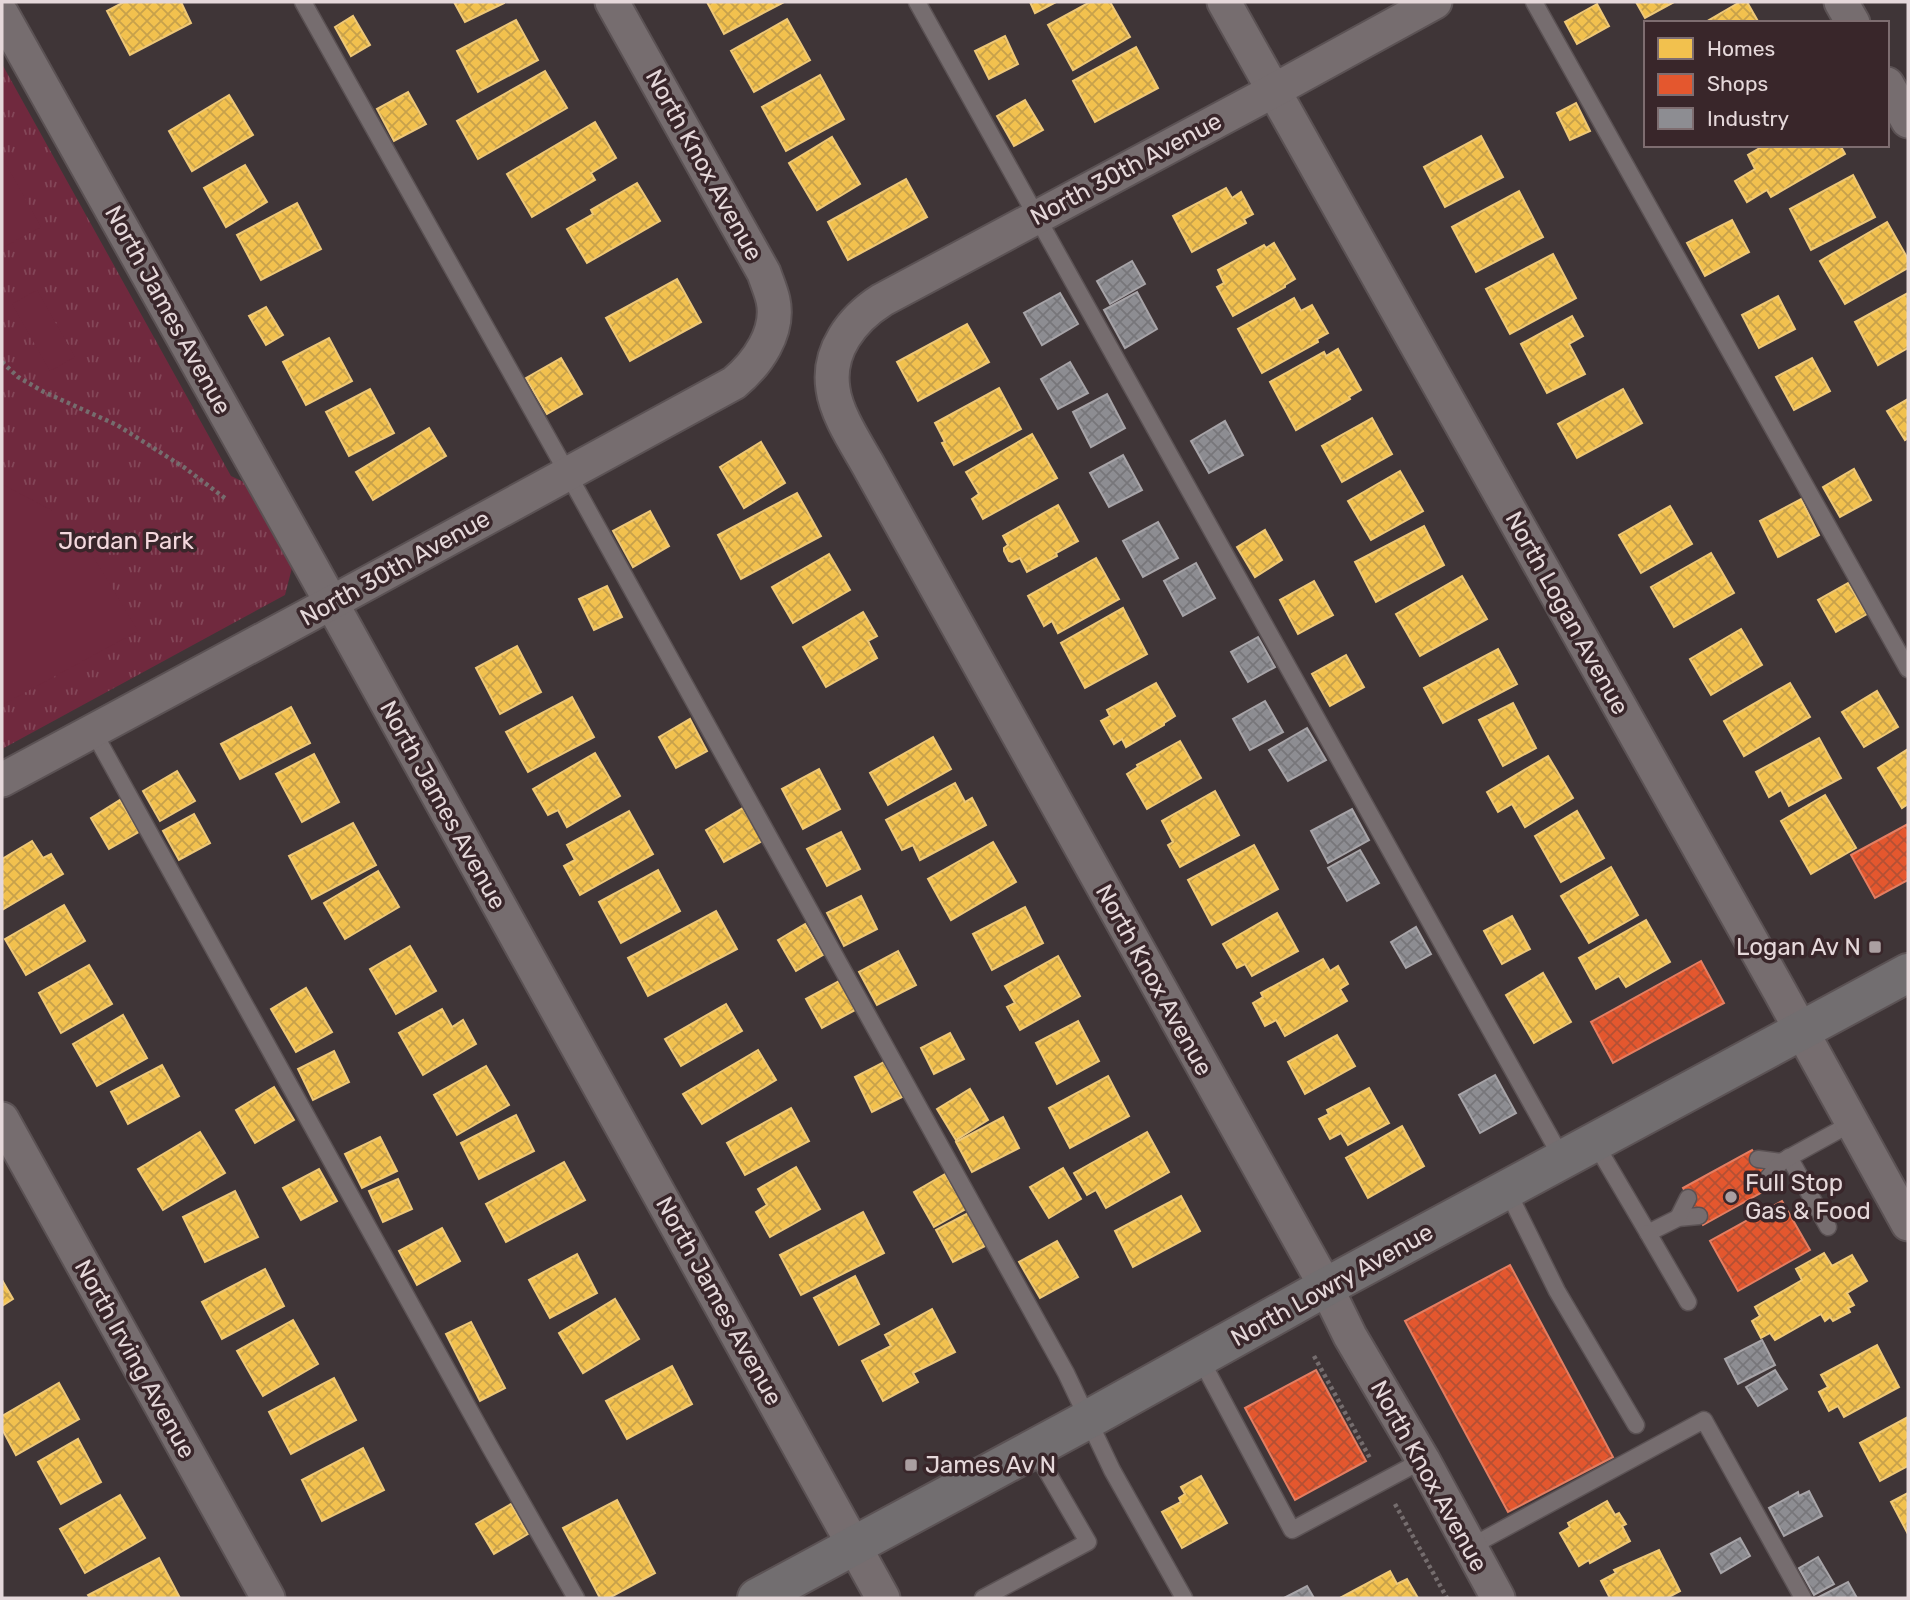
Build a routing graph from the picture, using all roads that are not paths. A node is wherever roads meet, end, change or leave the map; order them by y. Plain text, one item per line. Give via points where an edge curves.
1 (303, 2) edge
2 (612, 2) edge
3 (916, 2) edge
4 (1224, 2) edge
5 (1435, 2) edge
6 (1534, 2) edge
7 (1841, 2) edge
8 (2, 13) edge
9 (1852, 21) edge
10 (1889, 88) edge
11 (1273, 90) junction
12 (1908, 121) edge
13 (1037, 216) junction
14 (770, 335) joint
15 (835, 355) joint
16 (568, 474) junction
17 (331, 603) junction
18 (1908, 668) edge
19 (93, 731) junction
20 (2, 780) edge
21 (1908, 973) edge
22 (1802, 1032) junction
23 (2, 1119) edge
24 (1853, 1123) junction
25 (1579, 1151) junction
26 (1758, 1159) dead end
27 (1785, 1159) junction
28 (1769, 1178) dead end
29 (1507, 1190) junction
30 (1688, 1198) dead end
31 (1699, 1216) dead end
32 (1678, 1218) junction
33 (1908, 1224) edge
34 (1828, 1227) dead end
35 (1648, 1233) junction
36 (1326, 1287) junction
37 (1688, 1302) dead end
38 (1200, 1358) junction
39 (1087, 1420) junction
40 (1636, 1425) dead end
41 (1034, 1449) junction
42 (1423, 1460) junction
43 (855, 1546) junction
44 (1471, 1547) junction
45 (268, 1598) edge
46 (576, 1598) edge
47 (757, 1598) edge
48 (883, 1598) edge
49 (983, 1598) edge
50 (1184, 1598) edge
51 (1498, 1598) edge
52 (1803, 1598) edge

1 - 16 lane
2 - 14 street, North Knox Avenue via 764,273 773,301
3 - 13 lane
4 - 11 street, North Logan Avenue
5 - 11 street, North 30th Avenue
6 - 18 lane
7 - 9 street
8 - 17 street, North James Avenue
10 - 12 street
11 - 13 street, North 30th Avenue
11 - 22 street, North Logan Avenue
13 - 15 street, North 30th Avenue via 868,309 845,335
13 - 25 lane
14 - 16 street, North 30th Avenue via 761,354 734,383
15 - 36 street, North Knox Avenue via 833,391 843,419
16 - 17 street, North 30th Avenue
16 - 39 lane via 1066,1373
17 - 19 street, North 30th Avenue
17 - 43 street, North James Avenue
19 - 20 street, North 30th Avenue
19 - 46 lane
21 - 22 main road, North Lowry Avenue
22 - 24 street, North Logan Avenue
22 - 25 main road, North Lowry Avenue
23 - 45 street, North Irving Avenue
24 - 27 lane
24 - 33 street, North Logan Avenue
25 - 29 main road, North Lowry Avenue
25 - 35 lane
26 - 27 lane
27 - 28 lane
27 - 34 lane
29 - 36 main road, North Lowry Avenue
29 - 40 lane via 1557,1290
30 - 32 lane
31 - 32 lane
32 - 35 lane
35 - 37 lane
36 - 38 main road, North Lowry Avenue
36 - 42 street, North Knox Avenue
38 - 39 main road, North Lowry Avenue
38 - 42 lane via 1292,1530
39 - 41 main road, North Lowry Avenue
39 - 50 lane
41 - 43 main road, North Lowry Avenue
41 - 49 lane via 1088,1542
42 - 44 street, North Knox Avenue
43 - 47 main road, North Lowry Avenue
43 - 48 street, North James Avenue
44 - 51 street, North Knox Avenue
44 - 52 lane via 1704,1420

